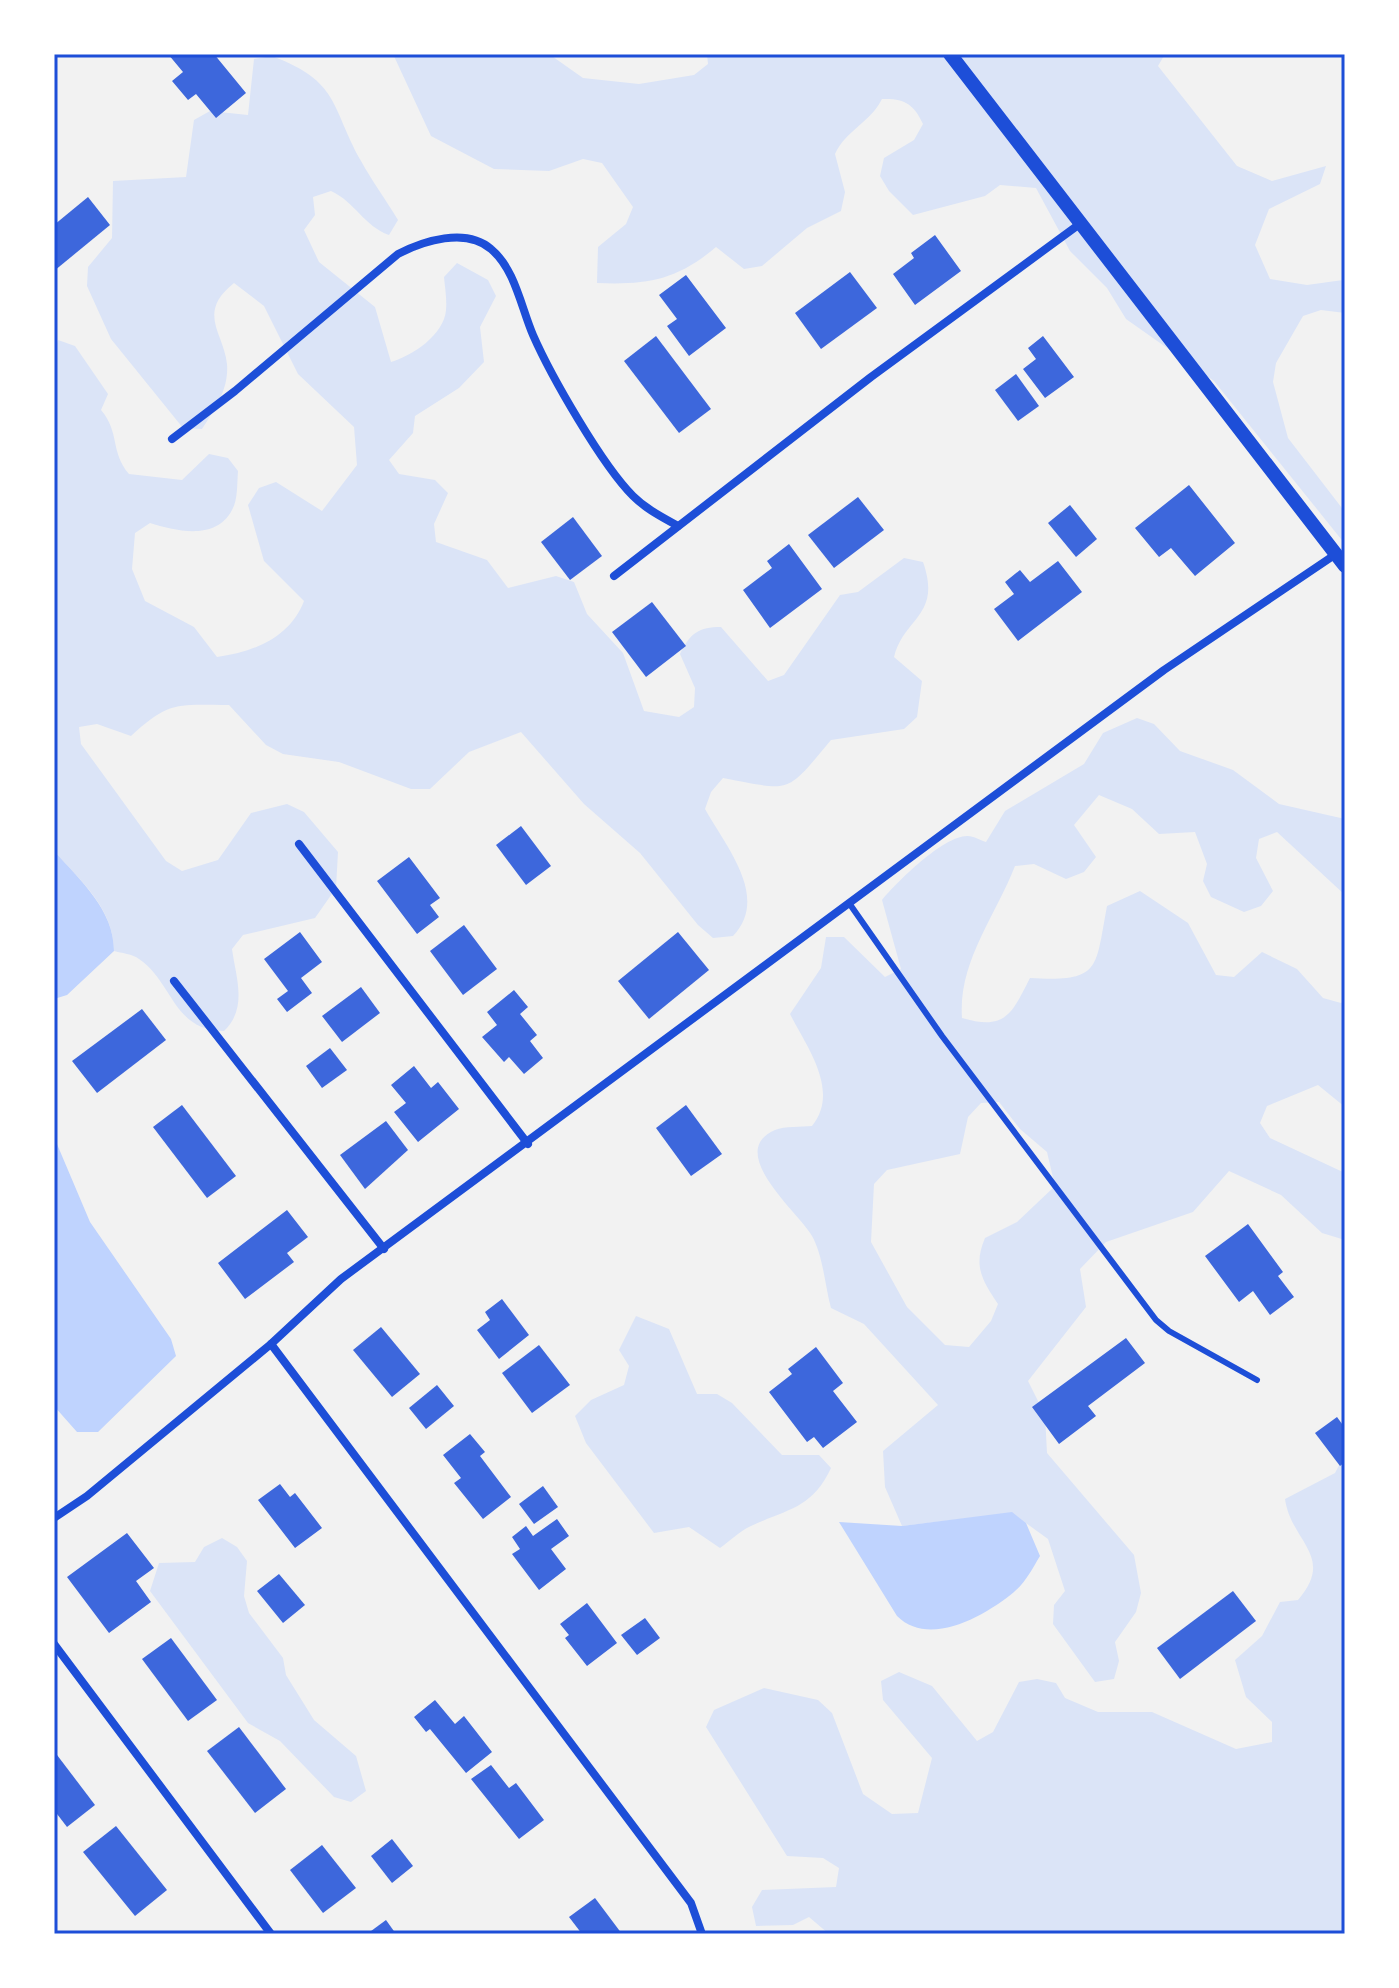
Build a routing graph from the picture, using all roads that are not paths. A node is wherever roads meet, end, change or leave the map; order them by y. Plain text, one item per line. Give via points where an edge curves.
1 (950, 54) edge
2 (1081, 223) junction
3 (172, 439) dead end
4 (678, 526) junction
5 (1341, 560) edge
6 (614, 576) dead end
7 (299, 844) dead end
8 (849, 903) junction
9 (174, 981) dead end
10 (528, 1144) junction
11 (384, 1249) junction
12 (271, 1344) junction
13 (1257, 1380) dead end
14 (54, 1518) edge
15 (54, 1644) edge
16 (271, 1934) edge
17 (702, 1934) edge

1 - 2 street
2 - 4 street
2 - 5 street
3 - 4 street via 398,254 421,242 476,241 504,264 542,355 617,477 645,507
4 - 6 street
5 - 8 street via 1164,670
7 - 10 street
8 - 10 street
8 - 13 lane via 1156,1320
9 - 11 street
10 - 11 street
11 - 12 street via 319,1297
12 - 14 street
12 - 17 street via 691,1903
15 - 16 street

